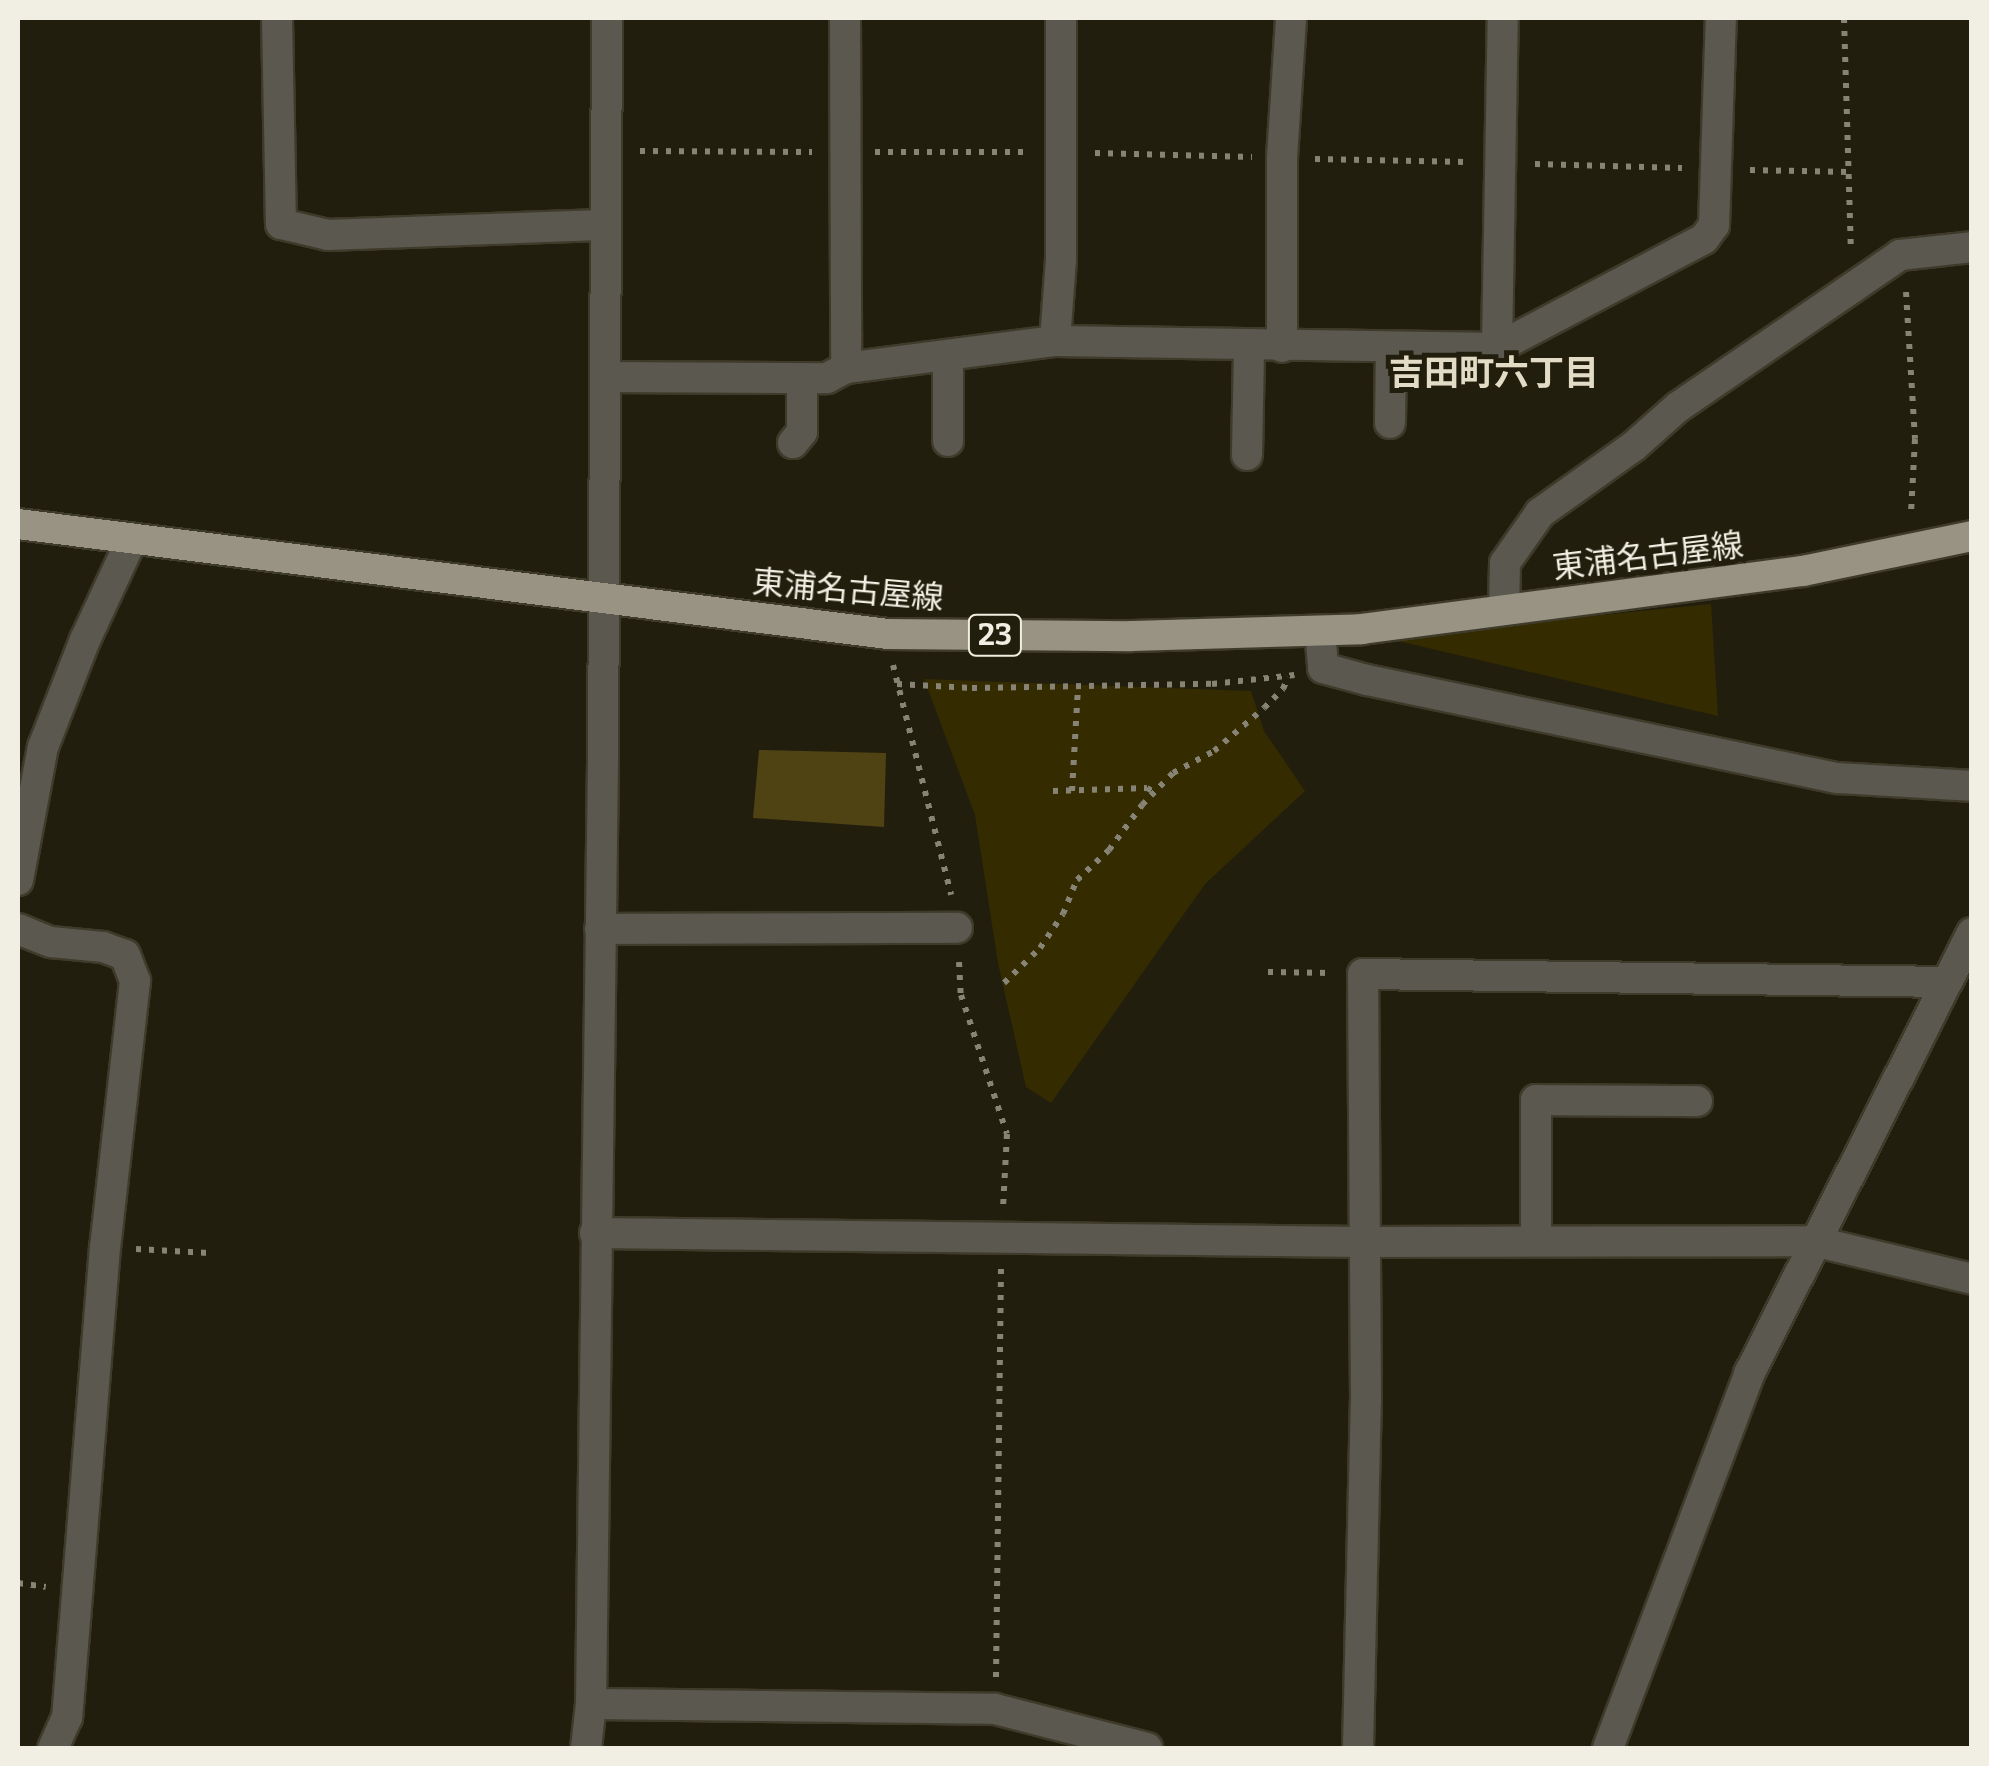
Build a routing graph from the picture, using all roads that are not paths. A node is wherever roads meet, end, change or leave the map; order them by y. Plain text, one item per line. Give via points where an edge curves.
1 (277, 18) edge
2 (607, 18) edge
3 (845, 18) edge
4 (1061, 18) edge
5 (1291, 18) edge
6 (1503, 18) edge
7 (1721, 18) edge
8 (606, 224) junction
9 (1972, 248) edge
10 (1055, 341) junction
11 (1249, 346) junction
12 (1282, 347) junction
13 (1390, 348) junction
14 (1496, 348) junction
15 (948, 356) junction
16 (846, 368) junction
17 (604, 377) junction
18 (802, 380) junction
19 (1390, 423) dead end
20 (948, 441) dead end
21 (793, 443) dead end
22 (1247, 456) dead end
23 (18, 524) edge
24 (1972, 536) edge
25 (131, 541) junction
26 (602, 601) junction
27 (1504, 610) junction
28 (1320, 630) junction
29 (1972, 786) edge
30 (18, 880) edge
31 (957, 928) road end
32 (18, 929) edge
33 (600, 929) junction
34 (1972, 933) edge
35 (1947, 982) junction
36 (1697, 1101) dead end
37 (594, 1233) junction
38 (1814, 1240) junction
39 (1536, 1241) junction
40 (1362, 1242) junction
41 (1972, 1279) edge
42 (591, 1704) junction
43 (52, 1748) edge
44 (586, 1748) edge
45 (1147, 1748) edge
46 (1358, 1748) edge
47 (1608, 1748) edge

1 - 8 street via 282,224 328,235
2 - 8 street
3 - 16 street
4 - 10 street
5 - 12 street via 1282,158
6 - 14 street
7 - 14 street via 1714,225 1704,239
8 - 17 street
9 - 27 street via 1900,256 1678,407 1540,513 1505,563
10 - 11 street
10 - 15 street
11 - 12 street
11 - 22 street
12 - 13 street
13 - 14 street
13 - 19 street
15 - 16 street
15 - 20 street
16 - 18 street
17 - 18 street
17 - 26 street
18 - 21 street via 802,432
23 - 25 main road, 東浦名古屋線 / 23
24 - 27 main road, 東浦名古屋線 / 23 via 1802,571
25 - 26 main road, 東浦名古屋線 / 23
25 - 30 street via 44,747
26 - 28 main road, 東浦名古屋線 / 23 via 887,634
26 - 33 street
27 - 28 main road, 東浦名古屋線 / 23
28 - 29 street via 1323,668 1838,778
31 - 33 street
32 - 43 street via 50,942 125,954 134,980 67,1717
33 - 37 street
34 - 35 street
35 - 38 street
35 - 40 street via 1363,974
36 - 39 street via 1536,1100
37 - 40 street
37 - 42 street
38 - 39 street
38 - 41 street
38 - 47 street via 1750,1374
39 - 40 street
40 - 46 street via 1366,1400
42 - 44 street
42 - 45 street via 995,1709

